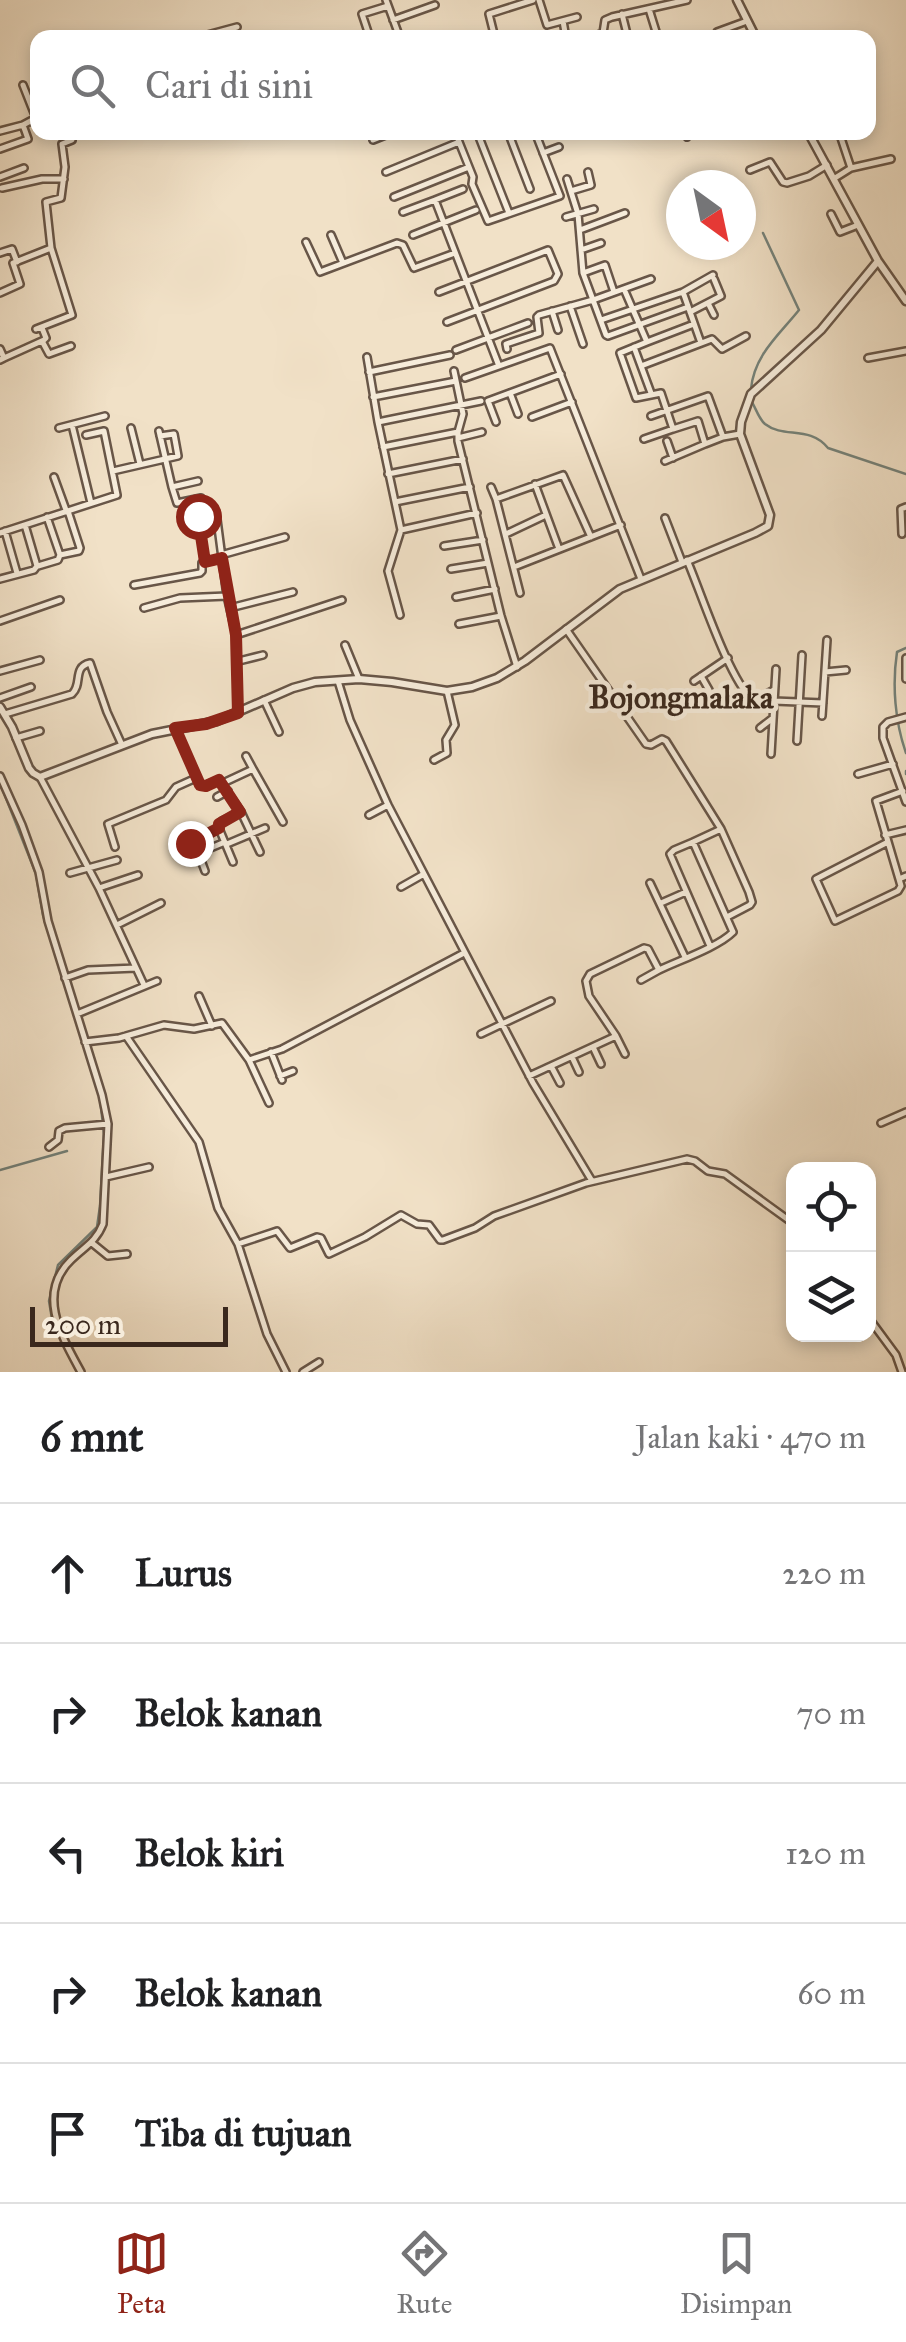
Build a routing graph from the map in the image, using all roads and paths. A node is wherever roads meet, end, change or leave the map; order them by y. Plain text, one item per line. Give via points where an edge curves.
1 (536, 0) edge
2 (687, 0) edge
3 (737, 0) edge
4 (387, 3) edge
5 (435, 5) dead end
6 (649, 8) junction
7 (362, 14) junction
8 (622, 14) junction
9 (352, 16) dead end
10 (576, 17) dead end
11 (393, 20) junction
12 (563, 20) junction
13 (747, 21) junction
14 (237, 28) dead end
15 (229, 30) edge
16 (367, 30) edge
17 (397, 30) edge
18 (493, 30) edge
19 (565, 30) edge
20 (604, 30) edge
21 (626, 30) edge
22 (656, 30) edge
23 (722, 30) edge
24 (752, 30) edge
25 (23, 84) dead end
26 (30, 100) edge
27 (30, 120) edge
28 (23, 124) junction
29 (0, 131) edge
30 (30, 136) edge
31 (30, 138) edge
32 (72, 140) edge
33 (480, 140) edge
34 (511, 140) edge
35 (538, 140) edge
36 (813, 140) edge
37 (842, 140) edge
38 (459, 142) joint
39 (559, 147) dead end
40 (0, 149) edge
41 (543, 153) junction
42 (891, 159) dead end
43 (827, 165) junction
44 (470, 167) junction
45 (24, 168) dead end
46 (851, 168) junction
47 (750, 170) dead end
48 (386, 172) dead end
49 (588, 172) dead end
50 (834, 178) junction
51 (64, 179) junction
52 (567, 179) dead end
53 (1, 184) edge
54 (463, 189) dead end
55 (530, 189) dead end
56 (571, 192) junction
57 (394, 197) dead end
58 (435, 200) junction
59 (594, 209) dead end
60 (476, 210) dead end
61 (403, 212) dead end
62 (509, 214) junction
63 (578, 214) junction
64 (625, 214) dead end
65 (831, 214) dead end
66 (566, 217) dead end
67 (443, 223) junction
68 (858, 225) junction
69 (580, 230) junction
70 (413, 234) dead end
71 (331, 236) dead end
72 (306, 242) dead end
73 (602, 243) dead end
74 (51, 248) junction
75 (581, 250) junction
76 (0, 253) edge
77 (455, 253) junction
78 (878, 260) junction
79 (17, 262) junction
80 (343, 263) junction
81 (584, 273) junction
82 (651, 279) dead end
83 (466, 281) junction
84 (906, 286) edge
85 (624, 288) junction
86 (898, 290) junction
87 (439, 292) dead end
88 (614, 292) junction
89 (683, 292) junction
90 (0, 294) edge
91 (593, 300) junction
92 (906, 301) edge
93 (708, 303) junction
94 (570, 306) junction
95 (689, 309) junction
96 (477, 310) junction
97 (634, 310) junction
98 (552, 311) junction
99 (714, 314) dead end
100 (600, 321) junction
101 (447, 322) dead end
102 (528, 323) dead end
103 (694, 324) junction
104 (640, 325) junction
105 (558, 330) dead end
106 (746, 336) dead end
107 (488, 338) junction
108 (42, 341) junction
109 (647, 342) junction
110 (701, 343) junction
111 (506, 344) dead end
112 (583, 344) dead end
113 (72, 346) dead end
114 (634, 347) junction
115 (0, 349) edge
116 (906, 351) edge
117 (367, 357) dead end
118 (868, 358) dead end
119 (2, 359) edge
120 (498, 366) junction
121 (642, 366) junction
122 (454, 371) dead end
123 (369, 372) junction
124 (561, 374) junction
125 (465, 378) dead end
126 (456, 381) junction
127 (651, 393) junction
128 (510, 394) junction
129 (373, 396) junction
130 (481, 401) dead end
131 (572, 402) junction
132 (462, 405) junction
133 (667, 410) junction
134 (518, 414) dead end
135 (105, 416) dead end
136 (651, 416) dead end
137 (532, 417) dead end
138 (378, 422) junction
139 (496, 422) dead end
140 (72, 425) junction
141 (59, 428) dead end
142 (131, 428) dead end
143 (673, 429) junction
144 (482, 432) dead end
145 (740, 434) junction
146 (86, 435) dead end
147 (458, 435) junction
148 (723, 437) junction
149 (644, 439) dead end
150 (667, 441) dead end
151 (705, 444) junction
152 (383, 447) junction
153 (463, 459) junction
154 (166, 460) junction
155 (140, 465) junction
156 (113, 471) junction
157 (388, 474) junction
158 (54, 477) dead end
159 (198, 481) dead end
160 (535, 484) junction
161 (172, 487) junction
162 (470, 487) junction
163 (491, 487) dead end
164 (496, 500) junction
165 (91, 502) junction
166 (395, 502) junction
167 (906, 507) edge
168 (67, 510) junction
169 (204, 513) junction
170 (476, 513) junction
171 (546, 515) junction
172 (48, 516) junction
173 (665, 518) dead end
174 (25, 524) junction
175 (620, 525) junction
176 (401, 530) junction
177 (2, 532) edge
178 (506, 534) junction
179 (902, 534) dead end
180 (285, 537) dead end
181 (590, 537) junction
182 (483, 540) junction
183 (444, 546) dead end
184 (559, 550) junction
185 (60, 555) junction
186 (222, 557) junction
187 (685, 561) junction
188 (205, 562) junction
189 (488, 563) junction
190 (37, 566) junction
191 (514, 567) junction
192 (451, 569) dead end
193 (17, 573) junction
194 (0, 579) edge
195 (641, 579) junction
196 (134, 585) dead end
197 (495, 589) junction
198 (293, 592) dead end
199 (520, 593) dead end
200 (227, 596) junction
201 (456, 597) dead end
202 (60, 600) dead end
203 (342, 600) dead end
204 (144, 608) dead end
205 (230, 608) junction
206 (400, 615) dead end
207 (501, 616) junction
208 (0, 622) edge
209 (459, 624) dead end
210 (569, 627) junction
211 (236, 635) junction
212 (827, 640) dead end
213 (345, 645) dead end
214 (802, 655) dead end
215 (264, 656) dead end
216 (728, 658) junction
217 (906, 658) edge
218 (40, 660) dead end
219 (238, 661) junction
220 (517, 667) junction
221 (776, 668) dead end
222 (846, 670) dead end
223 (0, 671) edge
224 (826, 672) junction
225 (701, 676) junction
226 (906, 678) edge
227 (359, 679) junction
228 (337, 680) junction
229 (694, 681) dead end
230 (30, 687) dead end
231 (709, 690) dead end
232 (774, 690) junction
233 (447, 691) junction
234 (0, 698) edge
235 (264, 700) junction
236 (774, 701) junction
237 (799, 701) junction
238 (823, 702) junction
239 (3, 710) edge
240 (238, 713) junction
241 (822, 716) dead end
242 (773, 718) junction
243 (901, 718) edge
244 (175, 728) junction
245 (760, 728) dead end
246 (40, 731) dead end
247 (279, 732) dead end
248 (16, 738) junction
249 (797, 741) dead end
250 (122, 745) junction
251 (771, 754) dead end
252 (246, 756) dead end
253 (434, 760) dead end
254 (894, 764) junction
255 (253, 768) junction
256 (858, 774) dead end
257 (0, 776) edge
258 (40, 776) junction
259 (196, 778) junction
260 (223, 782) junction
261 (228, 791) junction
262 (903, 791) junction
263 (217, 797) dead end
264 (906, 802) edge
265 (388, 805) junction
266 (240, 812) junction
267 (369, 815) dead end
268 (283, 822) dead end
269 (219, 828) junction
270 (265, 828) dead end
271 (720, 829) junction
272 (906, 830) edge
273 (251, 833) junction
274 (886, 838) junction
275 (694, 842) junction
276 (190, 843) dead end
277 (225, 843) junction
278 (114, 847) dead end
279 (260, 852) dead end
280 (117, 860) dead end
281 (233, 862) dead end
282 (88, 867) junction
283 (205, 871) dead end
284 (70, 873) dead end
285 (424, 874) junction
286 (138, 875) dead end
287 (902, 877) edge
288 (650, 883) dead end
289 (401, 887) dead end
290 (99, 888) junction
291 (686, 892) junction
292 (161, 903) dead end
293 (660, 904) junction
294 (726, 917) junction
295 (117, 924) junction
296 (710, 946) junction
297 (464, 953) junction
298 (685, 957) junction
299 (136, 968) junction
300 (659, 970) junction
301 (65, 978) junction
302 (640, 980) dead end
303 (157, 981) dead end
304 (144, 986) junction
305 (199, 996) dead end
306 (551, 1000) dead end
307 (76, 1014) junction
308 (212, 1026) junction
309 (502, 1026) junction
310 (481, 1034) dead end
311 (126, 1036) junction
312 (616, 1036) junction
313 (86, 1042) junction
314 (593, 1047) junction
315 (271, 1052) junction
316 (625, 1054) dead end
317 (572, 1056) junction
318 (249, 1060) junction
319 (601, 1064) dead end
320 (551, 1066) junction
321 (293, 1071) dead end
322 (579, 1072) dead end
323 (530, 1076) junction
324 (560, 1083) dead end
325 (269, 1103) dead end
326 (906, 1112) edge
327 (894, 1117) junction
328 (107, 1124) junction
329 (881, 1124) dead end
330 (900, 1129) dead end
331 (48, 1147) dead end
332 (148, 1167) dead end
333 (106, 1178) junction
334 (592, 1181) junction
335 (786, 1218) edge
336 (92, 1243) junction
337 (238, 1244) junction
338 (127, 1254) dead end
339 (876, 1328) edge
340 (320, 1362) dead end
341 (81, 1372) edge
342 (286, 1372) edge
343 (302, 1372) edge
344 (902, 1372) edge

1 - 12 street via 545,24
1 - 18 street via 489,14
2 - 6 street
3 - 13 street
4 - 7 street
4 - 11 street
5 - 11 street
6 - 8 street
6 - 22 street
7 - 9 street
7 - 16 street
8 - 20 street via 608,18
8 - 21 street
10 - 12 street
11 - 17 street
12 - 19 street
13 - 23 street
13 - 24 street
14 - 15 street
25 - 26 street
27 - 28 street
28 - 29 street
28 - 30 street
31 - 40 street
32 - 51 street via 62,144
33 - 62 street
34 - 55 street
35 - 41 street
36 - 43 street
37 - 46 street
38 - 44 street
38 - 48 street
39 - 41 street
41 - 62 street via 560,196
42 - 46 street
43 - 47 street via 787,183 770,162
43 - 50 street
44 - 57 street
44 - 62 street via 488,222
45 - 53 street
46 - 50 street
49 - 56 street via 591,185
50 - 68 street
51 - 53 street
51 - 74 street via 61,199 46,202
52 - 56 street
54 - 58 street
56 - 63 street
58 - 61 street
58 - 67 street
59 - 63 street
60 - 67 street
63 - 66 street
63 - 69 street
64 - 69 street
65 - 68 street via 840,232
67 - 70 street
67 - 77 street
68 - 78 street
69 - 75 street
71 - 80 street
72 - 80 street via 320,272
73 - 75 street
74 - 79 street
74 - 108 street via 72,316 39,328
75 - 81 street
76 - 79 street via 12,249
77 - 80 street via 414,268 397,243
77 - 83 street
78 - 86 street
78 - 145 street via 821,330 751,394
79 - 90 street via 20,285
81 - 88 street via 605,265
81 - 91 street
82 - 85 street
83 - 87 street
83 - 96 street
83 - 96 street via 551,253 554,281
84 - 86 street
85 - 88 street
85 - 97 street
86 - 92 street
88 - 91 street
89 - 93 street via 713,277 721,296
89 - 95 street
89 - 97 street
91 - 94 street
91 - 100 street
93 - 95 street
93 - 99 street
94 - 98 street
94 - 112 street
95 - 103 street
95 - 104 street
96 - 101 street
96 - 107 street
97 - 100 street
97 - 104 street
98 - 105 street
98 - 111 street via 537,316 539,333
100 - 104 street via 608,336
102 - 107 street
103 - 109 street
103 - 110 street
104 - 109 street
106 - 110 street via 722,349 714,339
107 - 120 street
107 - 123 street
108 - 113 street via 48,354
108 - 119 street
109 - 114 street
110 - 121 street
114 - 121 street
114 - 127 street via 620,353 635,396
115 - 119 street
116 - 118 street
117 - 123 street
120 - 124 street via 549,347
120 - 125 street
121 - 127 street
122 - 126 street
123 - 129 street
124 - 128 street
124 - 131 street
126 - 129 street
126 - 132 street
127 - 133 street via 661,393
128 - 134 street
128 - 139 street via 488,401
129 - 138 street
130 - 132 street
131 - 137 street
131 - 175 street
132 - 138 street
132 - 147 street
133 - 136 street
133 - 143 street
133 - 148 street via 708,396
135 - 140 street
138 - 152 street
140 - 141 street
140 - 165 street
142 - 155 street
143 - 149 street
143 - 151 street via 697,420
144 - 147 street
145 - 148 street
145 - 187 street via 770,522
146 - 156 street via 104,431
147 - 152 street
147 - 153 street
148 - 151 street
150 - 151 street via 669,459
152 - 157 street
153 - 157 street
153 - 162 street
154 - 154 street via 179,454 173,433 160,434
154 - 155 street
154 - 161 street
155 - 156 street
156 - 165 street via 117,495
157 - 166 street
158 - 168 street
159 - 161 street
160 - 164 street
160 - 171 street
160 - 181 street via 565,476
161 - 169 street via 177,503 201,498
162 - 166 street
162 - 170 street
163 - 164 street
164 - 178 street
165 - 168 street
166 - 176 street
167 - 179 street
168 - 172 street
168 - 185 street via 80,550
169 - 186 street via 216,512
169 - 188 street via 198,518
170 - 176 street
170 - 182 street
171 - 178 street
171 - 184 street
172 - 174 street
172 - 185 street
173 - 187 street
174 - 177 street
174 - 190 street
175 - 181 street
175 - 195 street
176 - 206 street via 388,571
177 - 193 street
178 - 191 street
180 - 186 street
181 - 184 street
182 - 183 street
182 - 189 street
184 - 191 street
185 - 190 street
186 - 188 street
186 - 200 street
187 - 195 street
187 - 216 street
188 - 196 street via 200,573
189 - 192 street
189 - 197 street
190 - 193 street
191 - 199 street
193 - 194 street
195 - 210 street
197 - 201 street
197 - 207 street
198 - 205 street
200 - 204 street
200 - 205 street
202 - 208 street
203 - 211 street
205 - 211 street
207 - 209 street
207 - 220 street
210 - 220 street
210 - 271 street via 646,744 666,741
211 - 219 street
212 - 224 street
213 - 227 street
214 - 237 street
215 - 219 street
216 - 225 street
216 - 232 street via 753,701
217 - 226 street
218 - 223 street
219 - 240 street
220 - 233 street
221 - 232 street
222 - 224 street
224 - 238 street
225 - 229 street
225 - 231 street
227 - 228 street
227 - 233 street
228 - 235 street
228 - 265 street
230 - 234 street
232 - 236 street
233 - 253 street via 455,725 447,753
235 - 240 street
235 - 247 street
236 - 237 street
236 - 242 street
237 - 238 street
237 - 249 street
238 - 241 street
239 - 248 street
239 - 250 street via 72,694 80,668 90,663
240 - 244 street
242 - 245 street
242 - 251 street
243 - 254 street via 883,727
244 - 250 street
244 - 259 street
246 - 248 street
248 - 258 street
250 - 258 street
252 - 255 street
254 - 256 street
254 - 262 street
255 - 260 street
255 - 268 street
257 - 301 street via 39,872
258 - 282 street
259 - 260 street via 201,786
259 - 278 street via 166,800 108,824
260 - 261 street
261 - 263 street
261 - 266 street
262 - 264 street
262 - 274 street via 876,801
265 - 267 street
265 - 285 street
266 - 269 street
266 - 273 street
269 - 276 street
269 - 277 street
270 - 273 street
271 - 275 street
271 - 294 street via 752,902
272 - 274 street
273 - 277 street
273 - 279 street
274 - 287 street
274 - 287 street via 816,879 835,920 898,891
275 - 291 street via 670,854
275 - 294 street
277 - 281 street
277 - 283 street via 200,852
280 - 282 street
282 - 284 street
282 - 290 street
285 - 289 street
285 - 297 street
286 - 290 street
288 - 293 street
290 - 295 street
291 - 293 street
291 - 296 street
292 - 295 street
293 - 298 street
294 - 296 street via 732,935
295 - 299 street
296 - 298 street
297 - 309 street
297 - 315 street
298 - 300 street
299 - 301 street
299 - 304 street
300 - 302 street
300 - 312 street via 644,948 586,976 590,996
301 - 307 street
303 - 304 street
304 - 307 street
305 - 308 street
306 - 309 street
307 - 313 street
308 - 311 street via 164,1025
308 - 318 street via 225,1024
309 - 310 street
309 - 323 street
311 - 313 street
311 - 337 street via 200,1142 218,1208
312 - 314 street
312 - 316 street
313 - 328 street
314 - 317 street
314 - 319 street
315 - 318 street
315 - 321 street via 281,1078
317 - 320 street
317 - 322 street
318 - 325 street
320 - 323 street
320 - 324 street
323 - 334 street
326 - 327 street
327 - 329 street
327 - 330 street
328 - 331 street via 60,1130
328 - 333 street
332 - 333 street
333 - 336 street via 103,1224
334 - 335 street via 692,1159
334 - 337 street via 442,1240 428,1225 399,1216 329,1254 321,1238 290,1248 277,1231
336 - 338 street via 108,1256
336 - 341 street via 62,1272 52,1307
337 - 342 street
339 - 344 street
340 - 343 street

